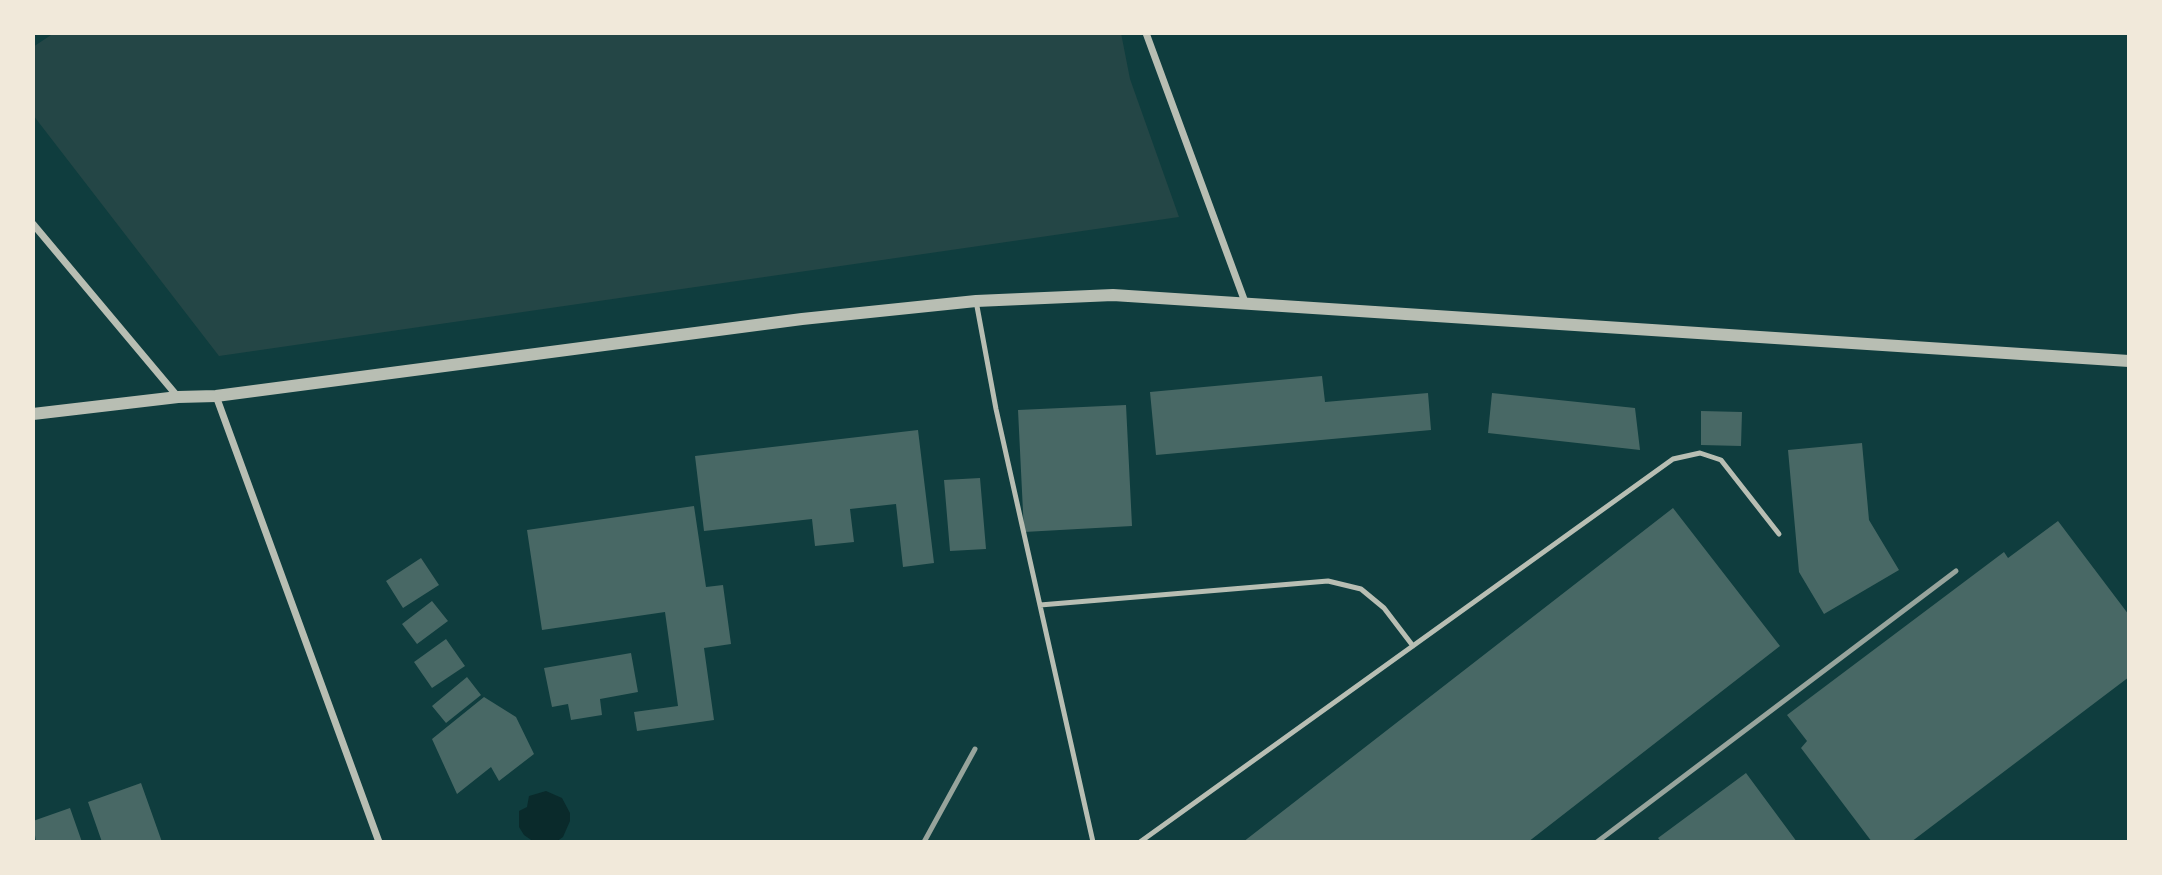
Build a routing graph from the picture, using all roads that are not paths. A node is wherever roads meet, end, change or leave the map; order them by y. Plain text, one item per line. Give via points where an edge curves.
1 (1146, 33) edge
2 (33, 224) edge
3 (975, 301) junction
4 (1245, 302) junction
5 (2129, 361) edge
6 (216, 396) junction
7 (178, 397) junction
8 (33, 414) edge
9 (1779, 534) dead end
10 (1040, 605) junction
11 (1413, 646) junction
12 (379, 842) edge
13 (1093, 842) edge
14 (1140, 842) edge

1 - 4 street
2 - 7 street
3 - 4 street via 1113,295
3 - 6 street via 802,318
3 - 10 lane
4 - 5 street
6 - 7 street
6 - 12 street
7 - 8 street
9 - 11 lane via 1721,460 1700,453 1673,459
10 - 11 lane via 1328,580 1361,589 1384,608
10 - 13 lane
11 - 14 lane

